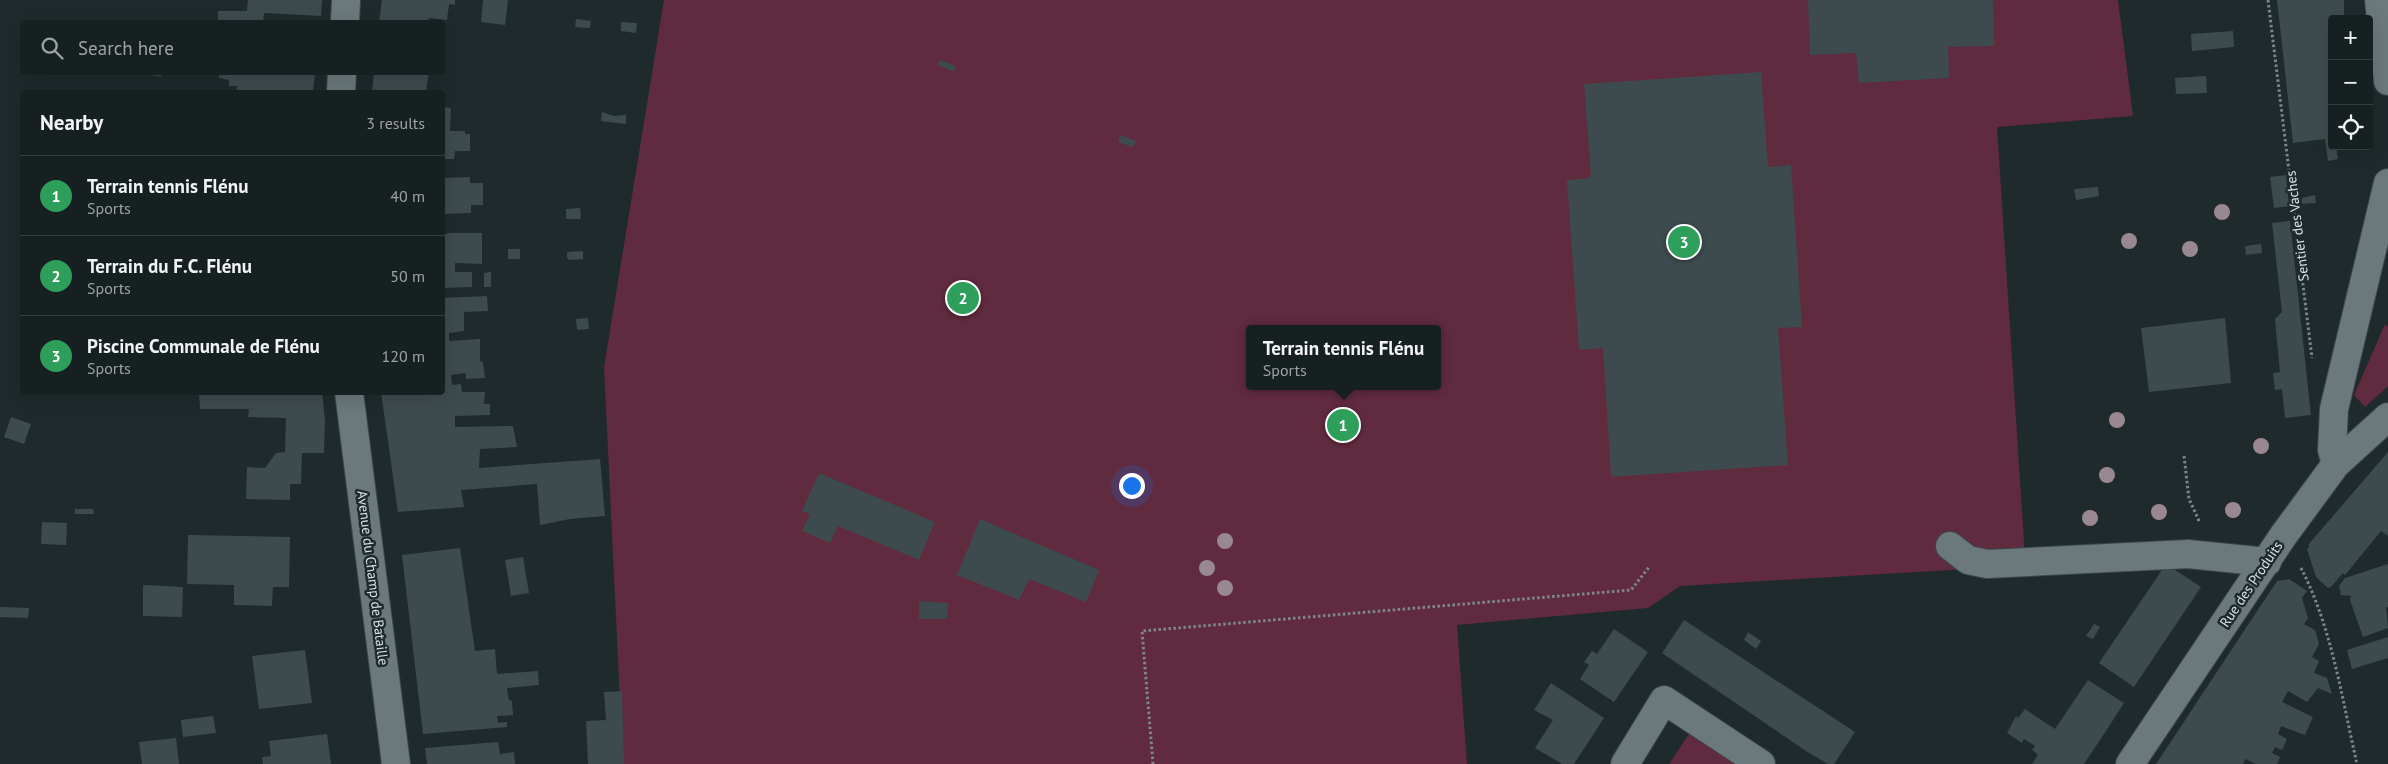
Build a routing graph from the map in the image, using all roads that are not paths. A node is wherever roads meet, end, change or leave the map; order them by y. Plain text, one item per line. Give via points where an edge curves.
1 (346, 0) edge
2 (2379, 0) edge
3 (345, 20) edge
4 (342, 75) edge
5 (2388, 81) edge
6 (341, 90) edge
7 (2388, 183) edge
8 (349, 395) edge
9 (2388, 417) edge
10 (2336, 464) junction
11 (1950, 546) dead end
12 (2267, 562) junction
13 (396, 764) edge
14 (1625, 764) edge
15 (1761, 764) edge
16 (2130, 764) edge

1 - 3 street
2 - 5 street
4 - 6 street
7 - 10 street via 2334,409 2332,450
8 - 13 street, Avenue du Champ de Bataille
9 - 10 street, Rue des Produits
10 - 12 street, Rue des Produits
11 - 12 street via 1968,560 1987,564 2188,554
12 - 16 street, Rue des Produits
14 - 15 street via 1664,700

